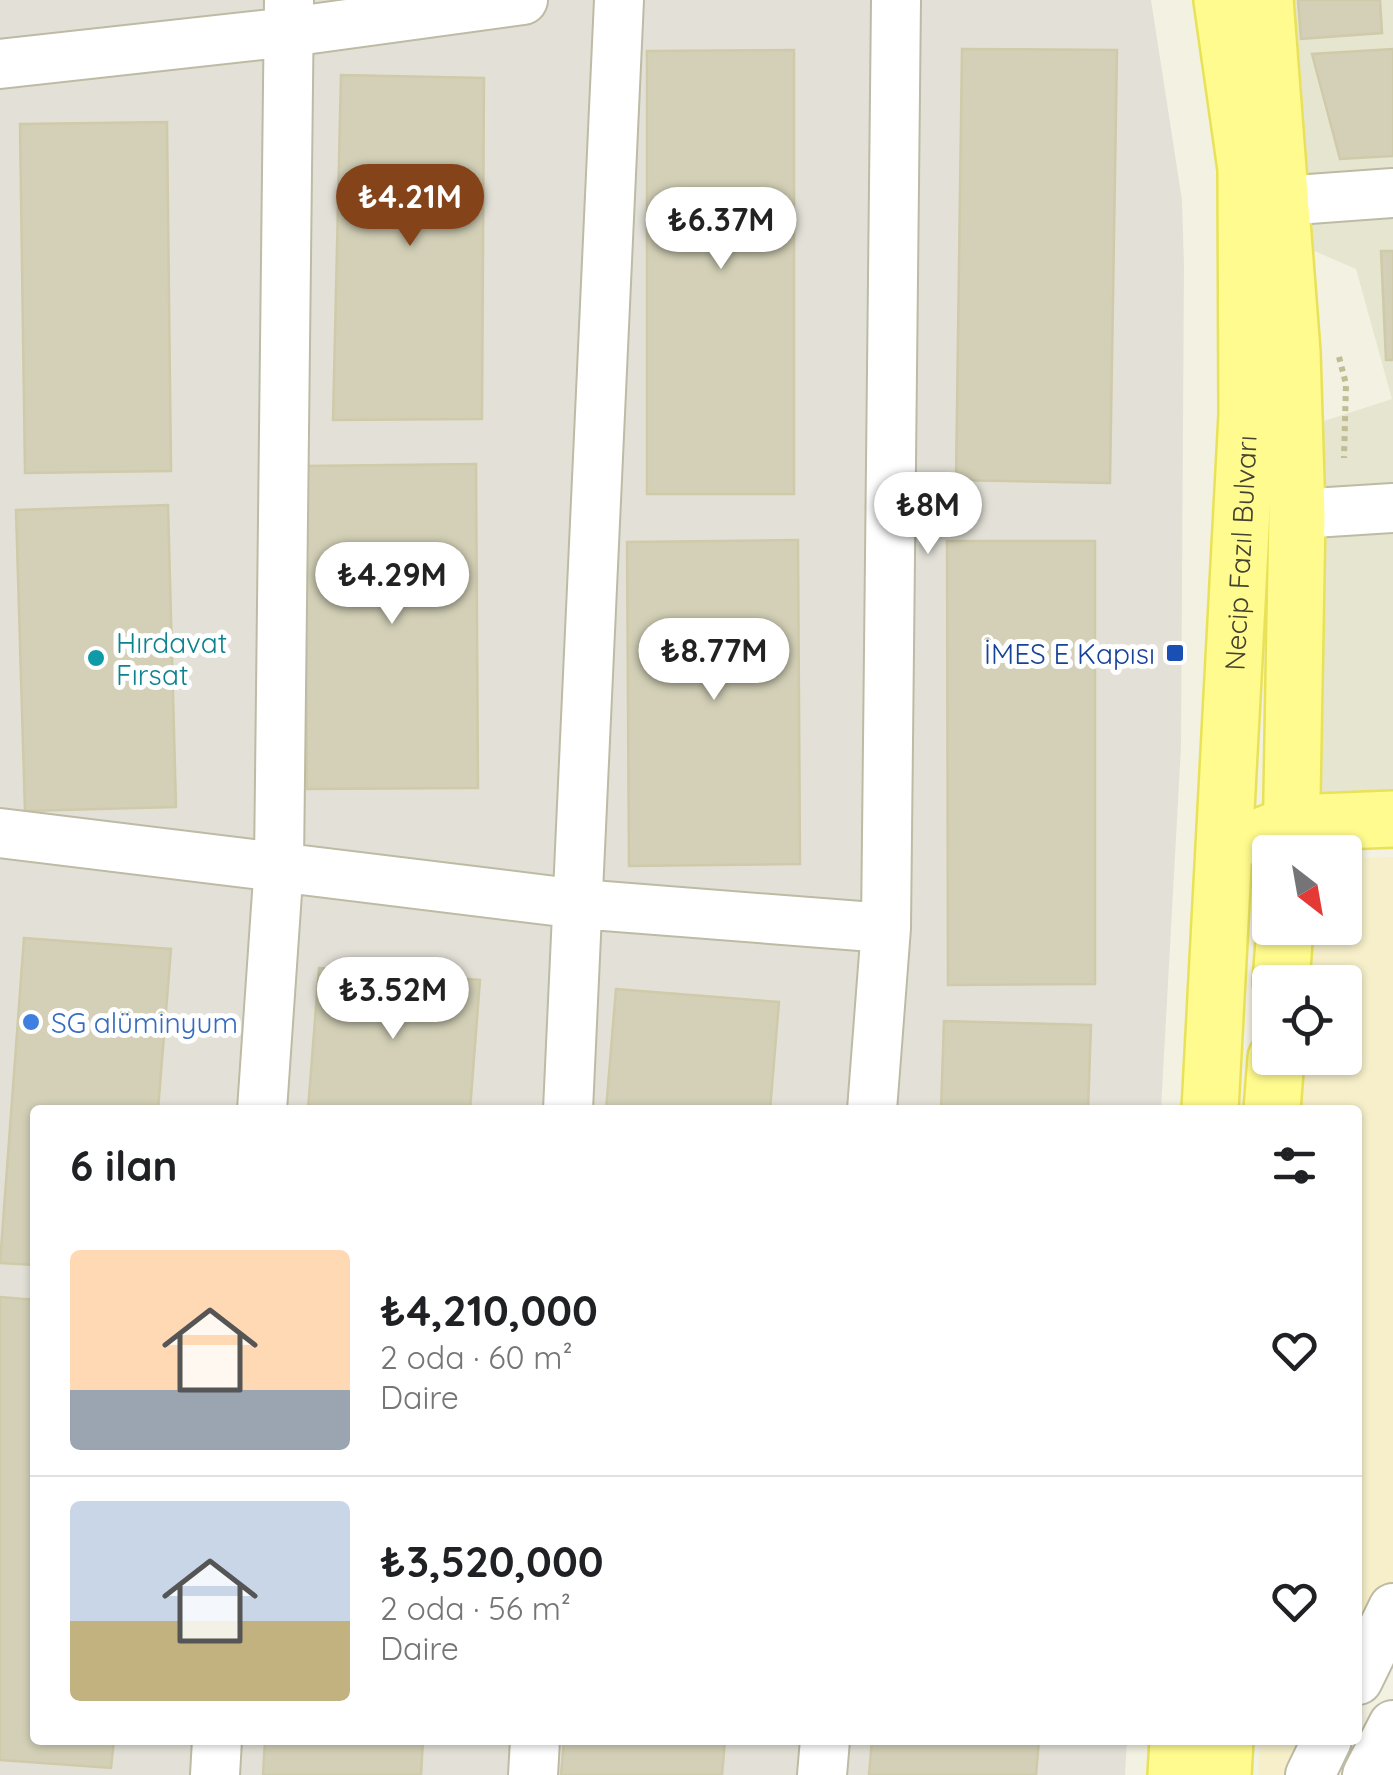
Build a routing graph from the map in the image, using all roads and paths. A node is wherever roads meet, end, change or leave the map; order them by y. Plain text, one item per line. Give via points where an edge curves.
1 (523, 0) edge
2 (620, 0) edge
3 (896, 0) edge
4 (1222, 0) edge
5 (1265, 0) edge
6 (289, 16) edge
7 (0, 64) edge
8 (1393, 193) edge
9 (1282, 201) junction
10 (1346, 384) dead end
11 (1393, 508) edge
12 (1320, 513) junction
13 (1393, 818) edge
14 (0, 833) edge
15 (1292, 835) edge
16 (1307, 835) edge
17 (1252, 841) edge
18 (1221, 862) junction
19 (279, 864) junction
20 (579, 904) junction
21 (886, 928) junction
22 (1275, 1075) edge
23 (262, 1105) edge
24 (568, 1105) edge
25 (872, 1105) edge
26 (1210, 1105) edge
27 (1272, 1105) edge
28 (1393, 1608) edge
29 (1362, 1672) edge
30 (1393, 1725) edge
31 (217, 1745) edge
32 (535, 1745) edge
33 (825, 1745) edge
34 (1178, 1745) edge
35 (1225, 1745) edge
36 (1325, 1745) edge
37 (215, 1775) edge
38 (533, 1775) edge
39 (822, 1775) edge
40 (1176, 1775) edge
41 (1222, 1775) edge
42 (1310, 1775) edge
43 (1366, 1775) edge

1 - 6 street
2 - 20 street
3 - 21 street
4 - 18 main road, Necip Fazıl Bulvarı via 1246,169 1247,415
5 - 9 main road, Necip Fazıl Bulvarı
6 - 7 street
6 - 19 street
8 - 9 street
9 - 12 main road, Necip Fazıl Bulvarı
10 - 12 path
11 - 12 street
12 - 15 main road, Necip Fazıl Bulvarı
13 - 16 main road
14 - 19 street
17 - 18 main road
18 - 26 main road, Necip Fazıl Bulvarı
19 - 20 street
19 - 23 street
20 - 21 street
20 - 24 street
21 - 25 street
22 - 27 main road
28 - 29 street
30 - 43 street
31 - 37 street
32 - 38 street
33 - 39 street
34 - 40 main road
35 - 41 main road
36 - 42 street

